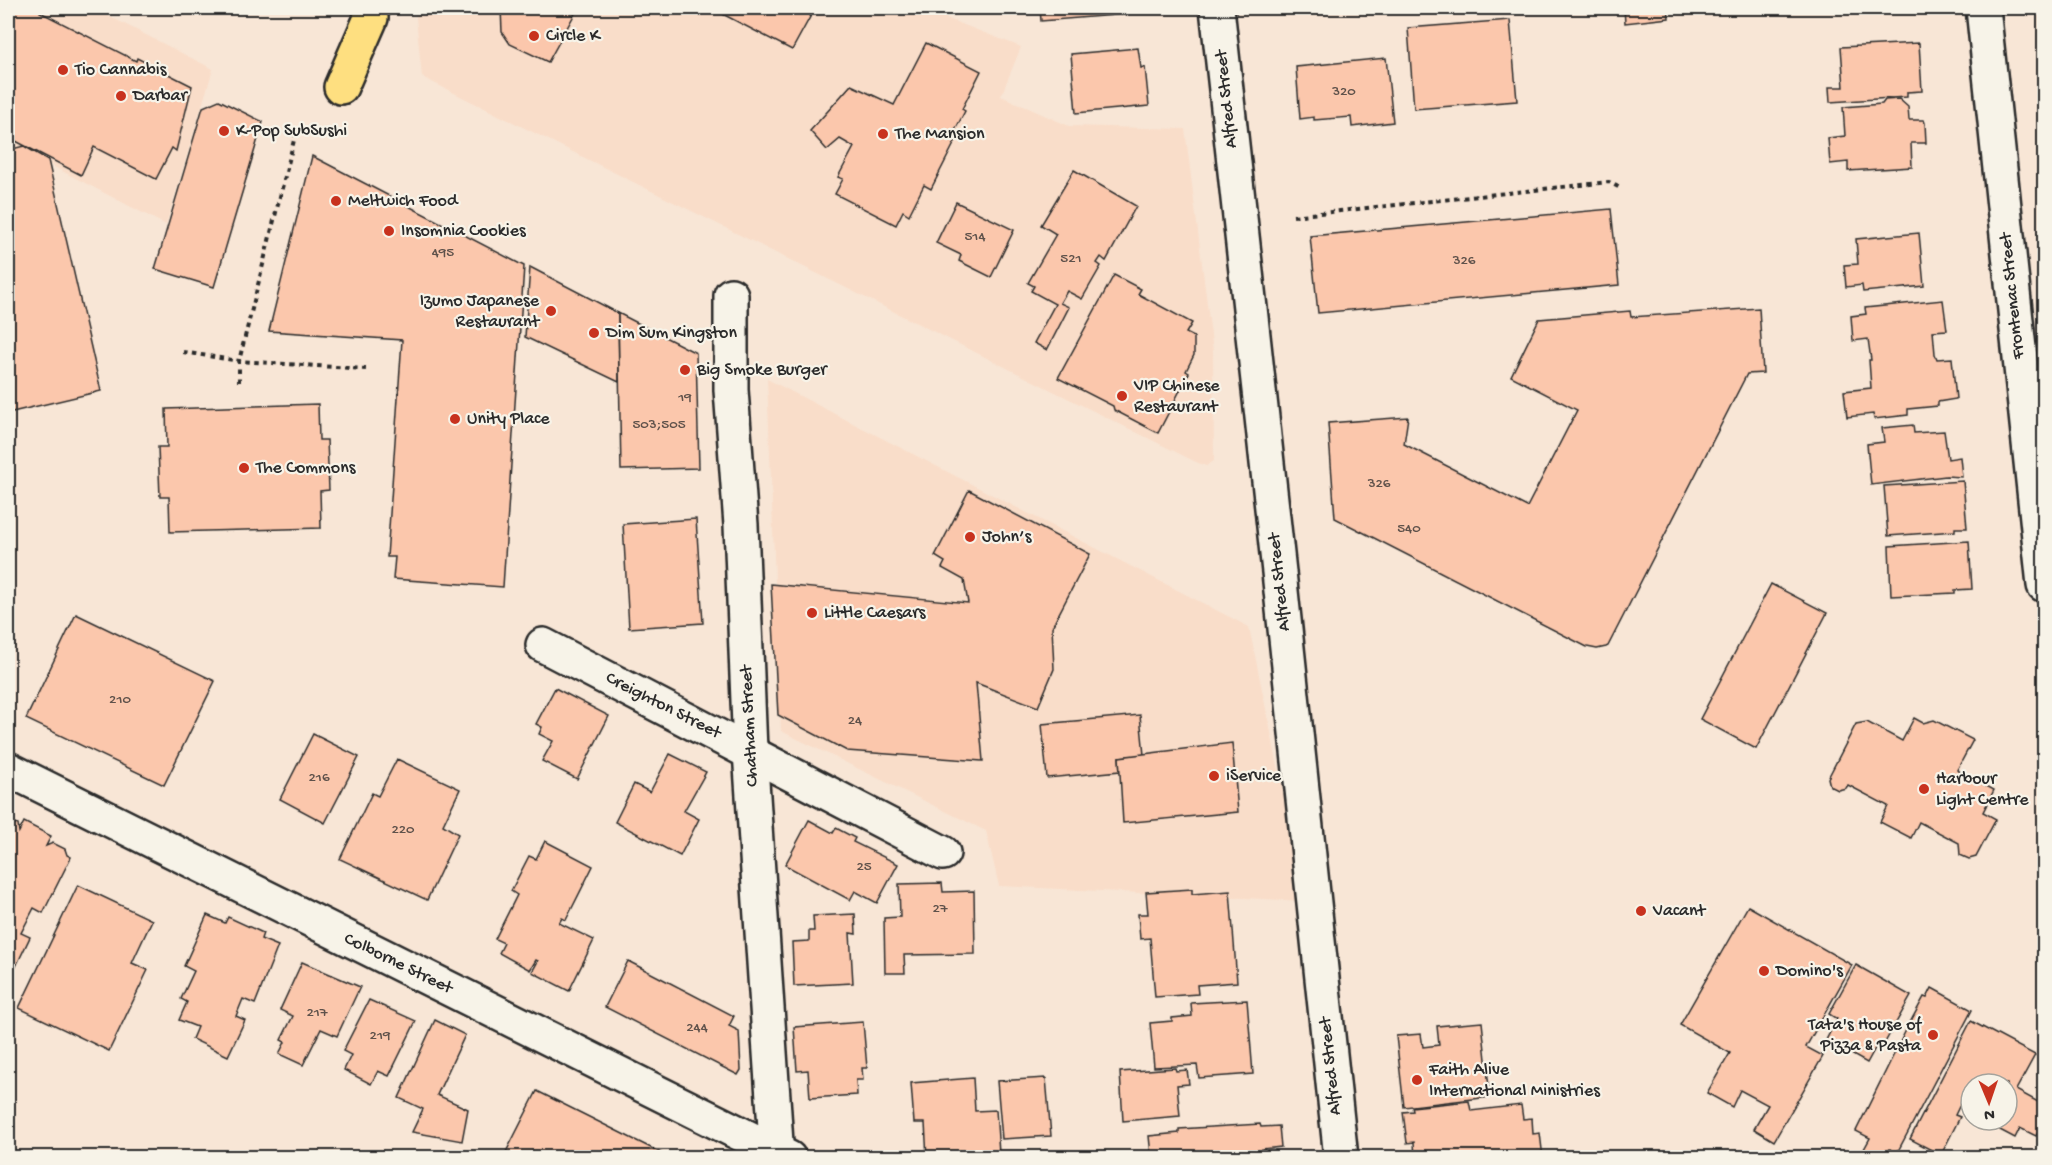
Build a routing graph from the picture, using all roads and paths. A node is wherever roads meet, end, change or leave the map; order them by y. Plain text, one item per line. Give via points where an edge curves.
1 (370, 8) edge
2 (1216, 8) edge
3 (1983, 8) edge
4 (340, 87) dead end
5 (297, 128) dead end
6 (1620, 188) dead end
7 (1293, 216) dead end
8 (731, 295) dead end
9 (183, 352) dead end
10 (239, 362) junction
11 (366, 369) dead end
12 (240, 382) dead end
13 (2044, 585) edge
14 (543, 645) dead end
15 (750, 751) junction
16 (8, 769) edge
17 (943, 853) dead end
18 (781, 1155) edge
19 (1341, 1158) edge

1 - 4 main road via 371,18
2 - 19 street, Alfred Street
3 - 13 street, Frontenac Street
5 - 10 path
6 - 7 path via 1609,182
8 - 15 street, Chatham Street
9 - 10 path
10 - 11 path
10 - 12 path
14 - 15 street, Creighton Street
15 - 17 street, Creighton Street
15 - 18 street, Chatham Street
16 - 18 street, Colborne Street

